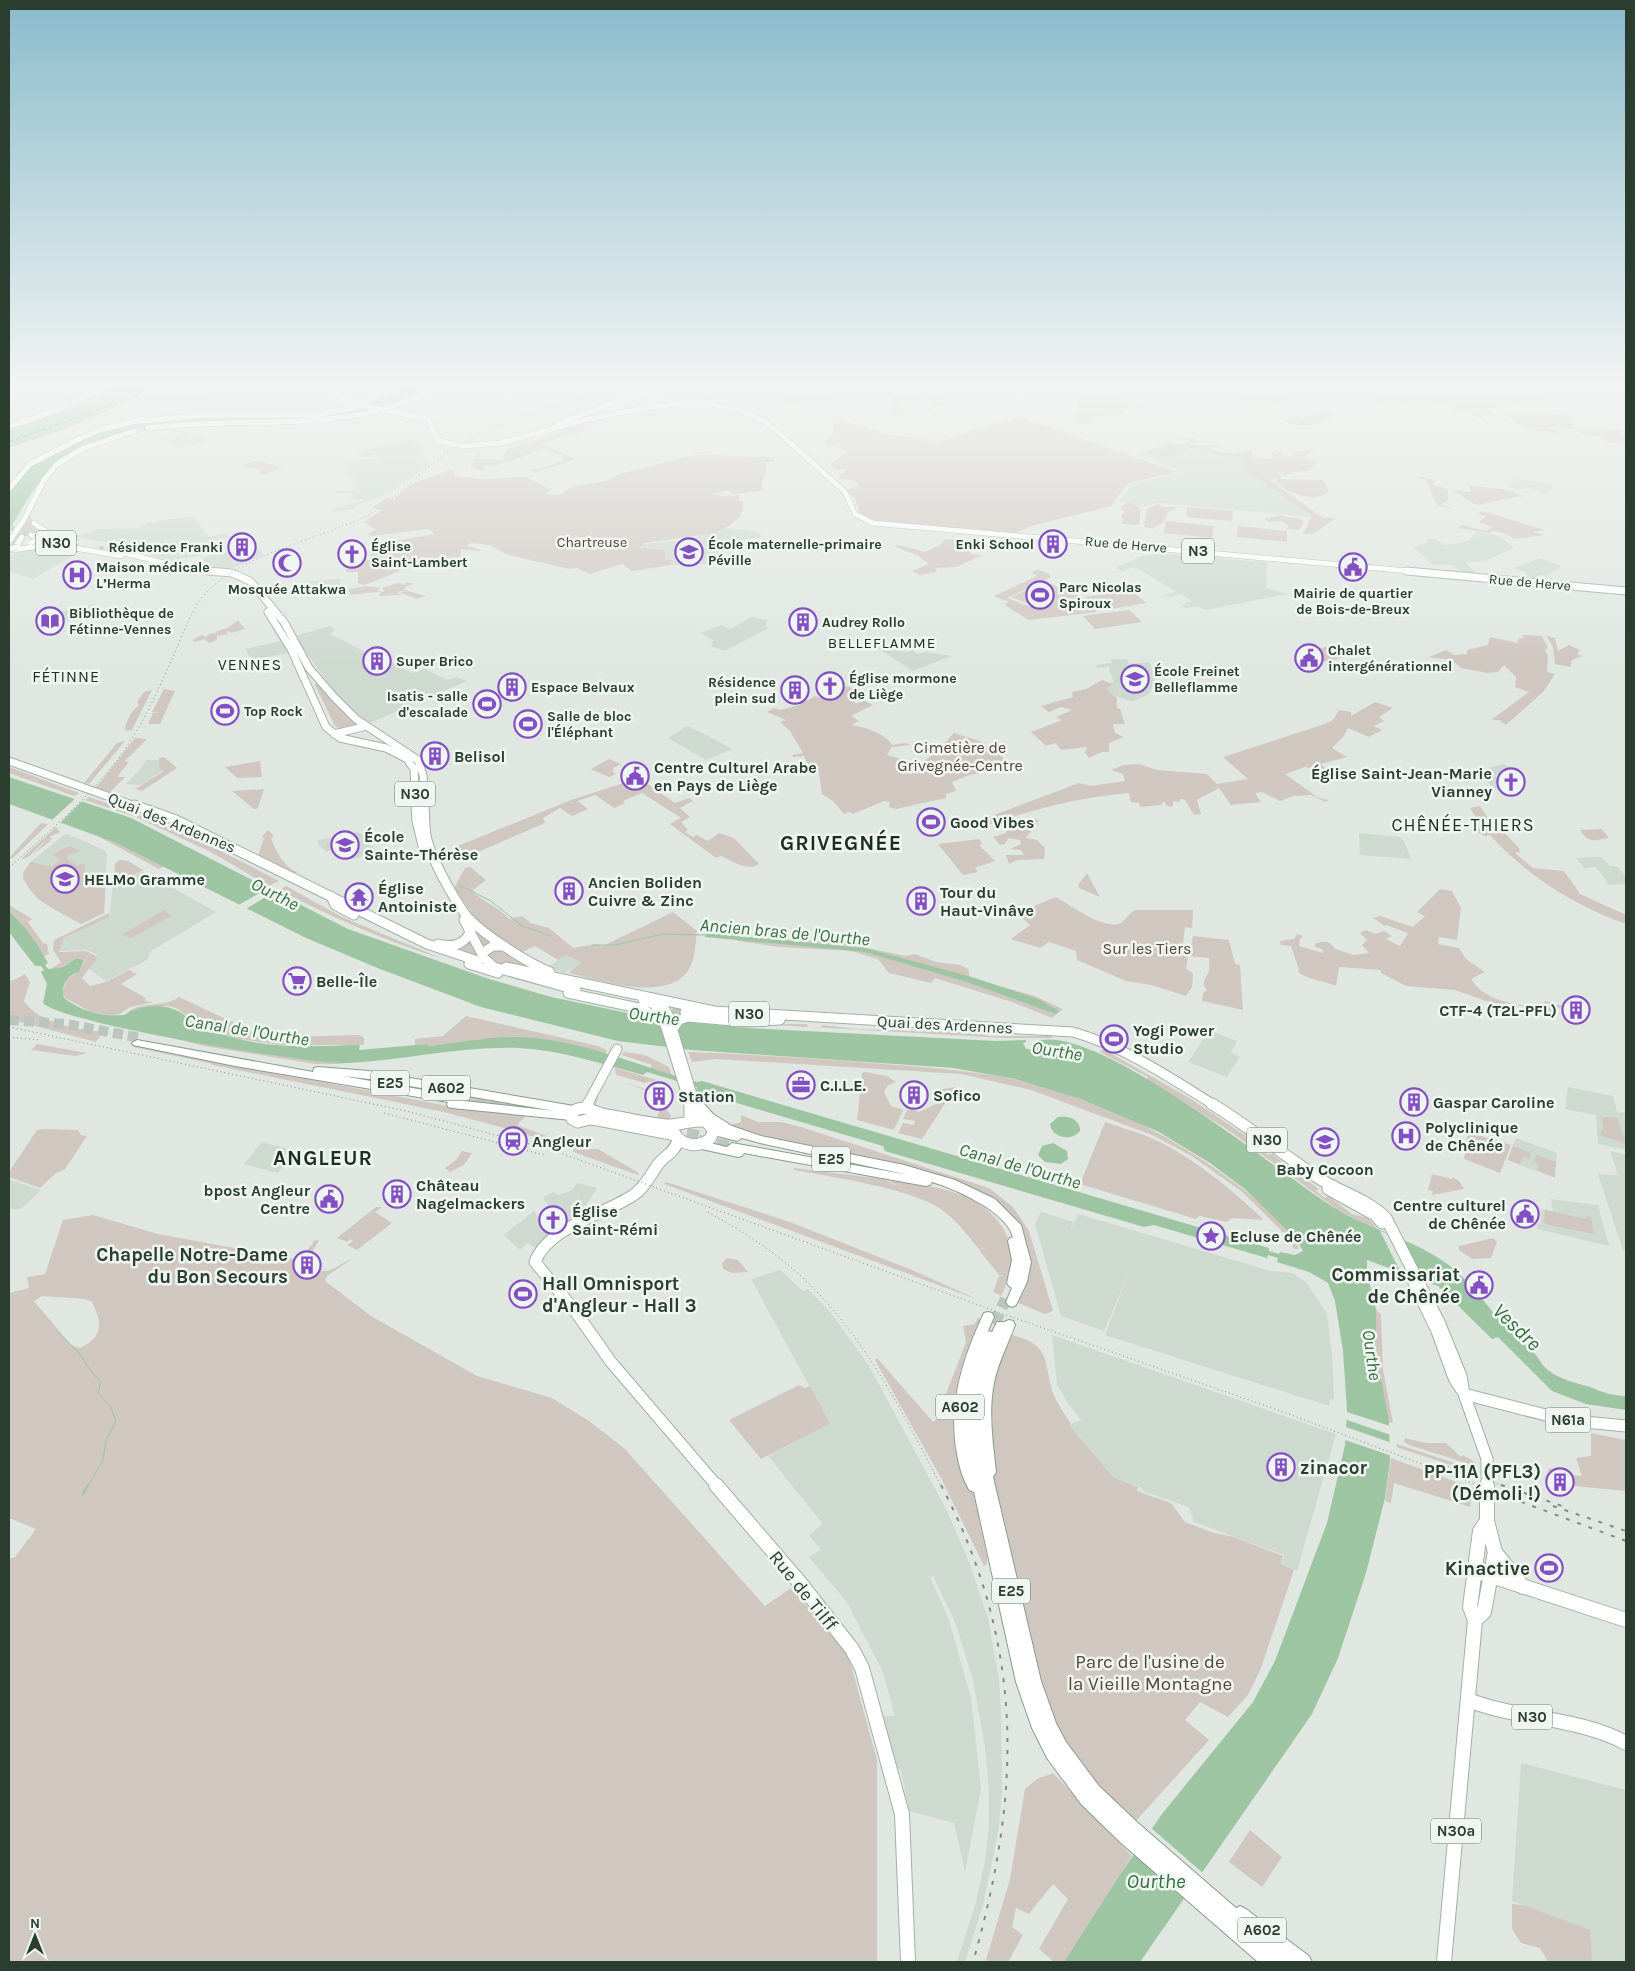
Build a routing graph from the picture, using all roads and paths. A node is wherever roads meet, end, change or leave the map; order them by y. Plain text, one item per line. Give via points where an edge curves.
1 (45, 480) edge
2 (831, 480) edge
3 (30, 508) junction
4 (34, 523) junction
5 (39, 534) joint
6 (31, 536) tunnel mouth
7 (22, 537) dead end
8 (9, 542) edge
9 (31, 543) joint
10 (96, 548) junction
11 (13, 549) edge
12 (173, 567) junction
13 (243, 576) junction
14 (259, 577) dead end
15 (1626, 591) edge
16 (280, 624) junction
17 (293, 638) joint
18 (367, 726) junction
19 (341, 734) junction
20 (388, 739) junction
21 (363, 743) junction
22 (9, 761) edge
23 (331, 896) junction
24 (470, 929) junction
25 (399, 931) junction
26 (506, 946) junction
27 (480, 957) junction
28 (504, 969) junction
29 (519, 980) junction
30 (606, 986) junction
31 (576, 990) junction
32 (642, 1003) junction
33 (706, 1010) junction
34 (684, 1015) junction
35 (665, 1018) junction
36 (872, 1023) junction
37 (673, 1029) junction
38 (139, 1041) tunnel mouth
39 (616, 1052) dead end
40 (319, 1074) junction
41 (460, 1098) tunnel mouth
42 (697, 1109) junction
43 (589, 1110) junction
44 (572, 1113) junction
45 (686, 1122) junction
46 (648, 1128) junction
47 (714, 1131) junction
48 (677, 1137) junction
49 (772, 1142) junction
50 (689, 1145) junction
51 (701, 1145) junction
52 (667, 1156) junction
53 (656, 1168) junction
54 (863, 1170) junction
55 (928, 1176) junction
56 (553, 1282) joint
57 (998, 1323) tunnel mouth
58 (1464, 1394) junction
59 (1626, 1426) edge
60 (1487, 1521) junction
61 (1495, 1552) junction
62 (1476, 1571) junction
63 (1492, 1577) junction
64 (1524, 1588) junction
65 (1475, 1620) junction
66 (1626, 1620) edge
67 (1468, 1700) junction
68 (1626, 1743) edge
69 (1215, 1906) junction
70 (908, 1962) edge
71 (1272, 1962) edge
72 (1285, 1962) edge
73 (1303, 1962) edge
74 (1444, 1962) edge

1 - 3 main road
2 - 15 main road, Rue de Herve / N3 via 845,492 855,514 873,523
3 - 4 main road
3 - 8 main road
4 - 5 main road
4 - 10 main road via 51,535
5 - 9 main road, bridge
6 - 10 main road
7 - 11 main road
9 - 11 main road
10 - 11 main road, N30 via 53,543
11 - 12 main road via 61,545
12 - 13 main road via 115,552 190,569
12 - 16 main road via 235,579 247,587
13 - 14 main road
13 - 16 main road
16 - 17 main road
16 - 19 main road via 324,722
17 - 18 main road, N30 via 303,660 318,679 349,713
18 - 19 main road
18 - 20 main road, N30
19 - 21 main road, N30
20 - 21 main road
20 - 26 main road, N30 via 413,754 421,765 426,838 432,856 466,915
21 - 24 main road, N30 via 394,751 414,769 420,839 436,875
22 - 23 main road, Quai des Ardennes via 176,820
23 - 25 main road, Quai des Ardennes
23 - 29 main road, Quai des Ardennes via 337,906 422,947
24 - 25 main road via 466,940 452,946
24 - 27 main road, N30
25 - 27 main road, Quai des Ardennes via 436,948
26 - 27 main road via 493,946
26 - 30 main road, N30 via 544,970
27 - 28 main road, N30
28 - 30 main road, Quai des Ardennes
28 - 31 main road, N30
28 - 35 main road via 644,1001 657,1007
29 - 31 main road, Quai des Ardennes
29 - 32 main road, Quai des Ardennes
30 - 32 main road, Quai des Ardennes
31 - 32 main road, Quai des Ardennes / N30
32 - 33 main road, Quai des Ardennes / N30
32 - 35 main road
32 - 35 main road via 662,1005
33 - 34 main road via 682,1008 678,1012
33 - 36 main road, Quai des Ardennes / N30
34 - 36 main road, Quai des Ardennes / N30 via 744,1022
34 - 37 main road
35 - 37 main road
35 - 42 main road
36 - 58 main road, Quai des Ardennes / N30 via 1063,1034 1101,1045 1210,1107 1322,1186 1375,1215 1392,1235 1439,1322 1461,1376
37 - 42 main road
38 - 40 highway, E25
39 - 43 main road
40 - 41 highway, E25
40 - 44 highway, A602 via 323,1080 350,1087 455,1104
42 - 45 main road
42 - 47 main road
42 - 49 highway via 729,1129
43 - 44 main road
43 - 44 main road via 578,1122
43 - 45 main road via 671,1125
43 - 46 main road
45 - 48 main road
46 - 48 main road
46 - 52 main road via 672,1141
47 - 49 highway
47 - 51 main road via 710,1139
48 - 50 main road
48 - 52 main road via 676,1148
49 - 55 highway
50 - 51 main road
50 - 53 main road
51 - 54 highway via 790,1163
52 - 53 main road
53 - 56 main road via 635,1194 544,1246 535,1262
54 - 55 highway, E25 via 733,1144
54 - 55 highway, E25 via 953,1188 996,1212 1012,1235 1017,1250 1017,1272 1009,1301 1024,1273 1025,1260 1021,1240 1011,1222 978,1194
56 - 70 main road, Rue de Tilff via 611,1362 801,1584 852,1649 862,1668 902,1814
57 - 69 highway, E25 via 976,1398 977,1436 985,1496 1024,1682 1040,1728 1070,1778 1087,1798
58 - 59 main road, N61a via 1565,1420
58 - 60 main road, N30 via 1487,1459
60 - 61 main road, N30
60 - 62 main road, N30 via 1480,1531
61 - 63 main road, N30
61 - 64 main road
62 - 63 main road
62 - 65 main road, N30 via 1470,1607
63 - 64 main road
63 - 65 main road, N30 via 1484,1612
64 - 66 main road
65 - 67 main road, N30
67 - 68 main road, N30 via 1490,1708 1605,1731
67 - 74 main road, N30a
69 - 71 highway, E25
69 - 72 highway, E25
69 - 73 highway, A602 via 1250,1921

